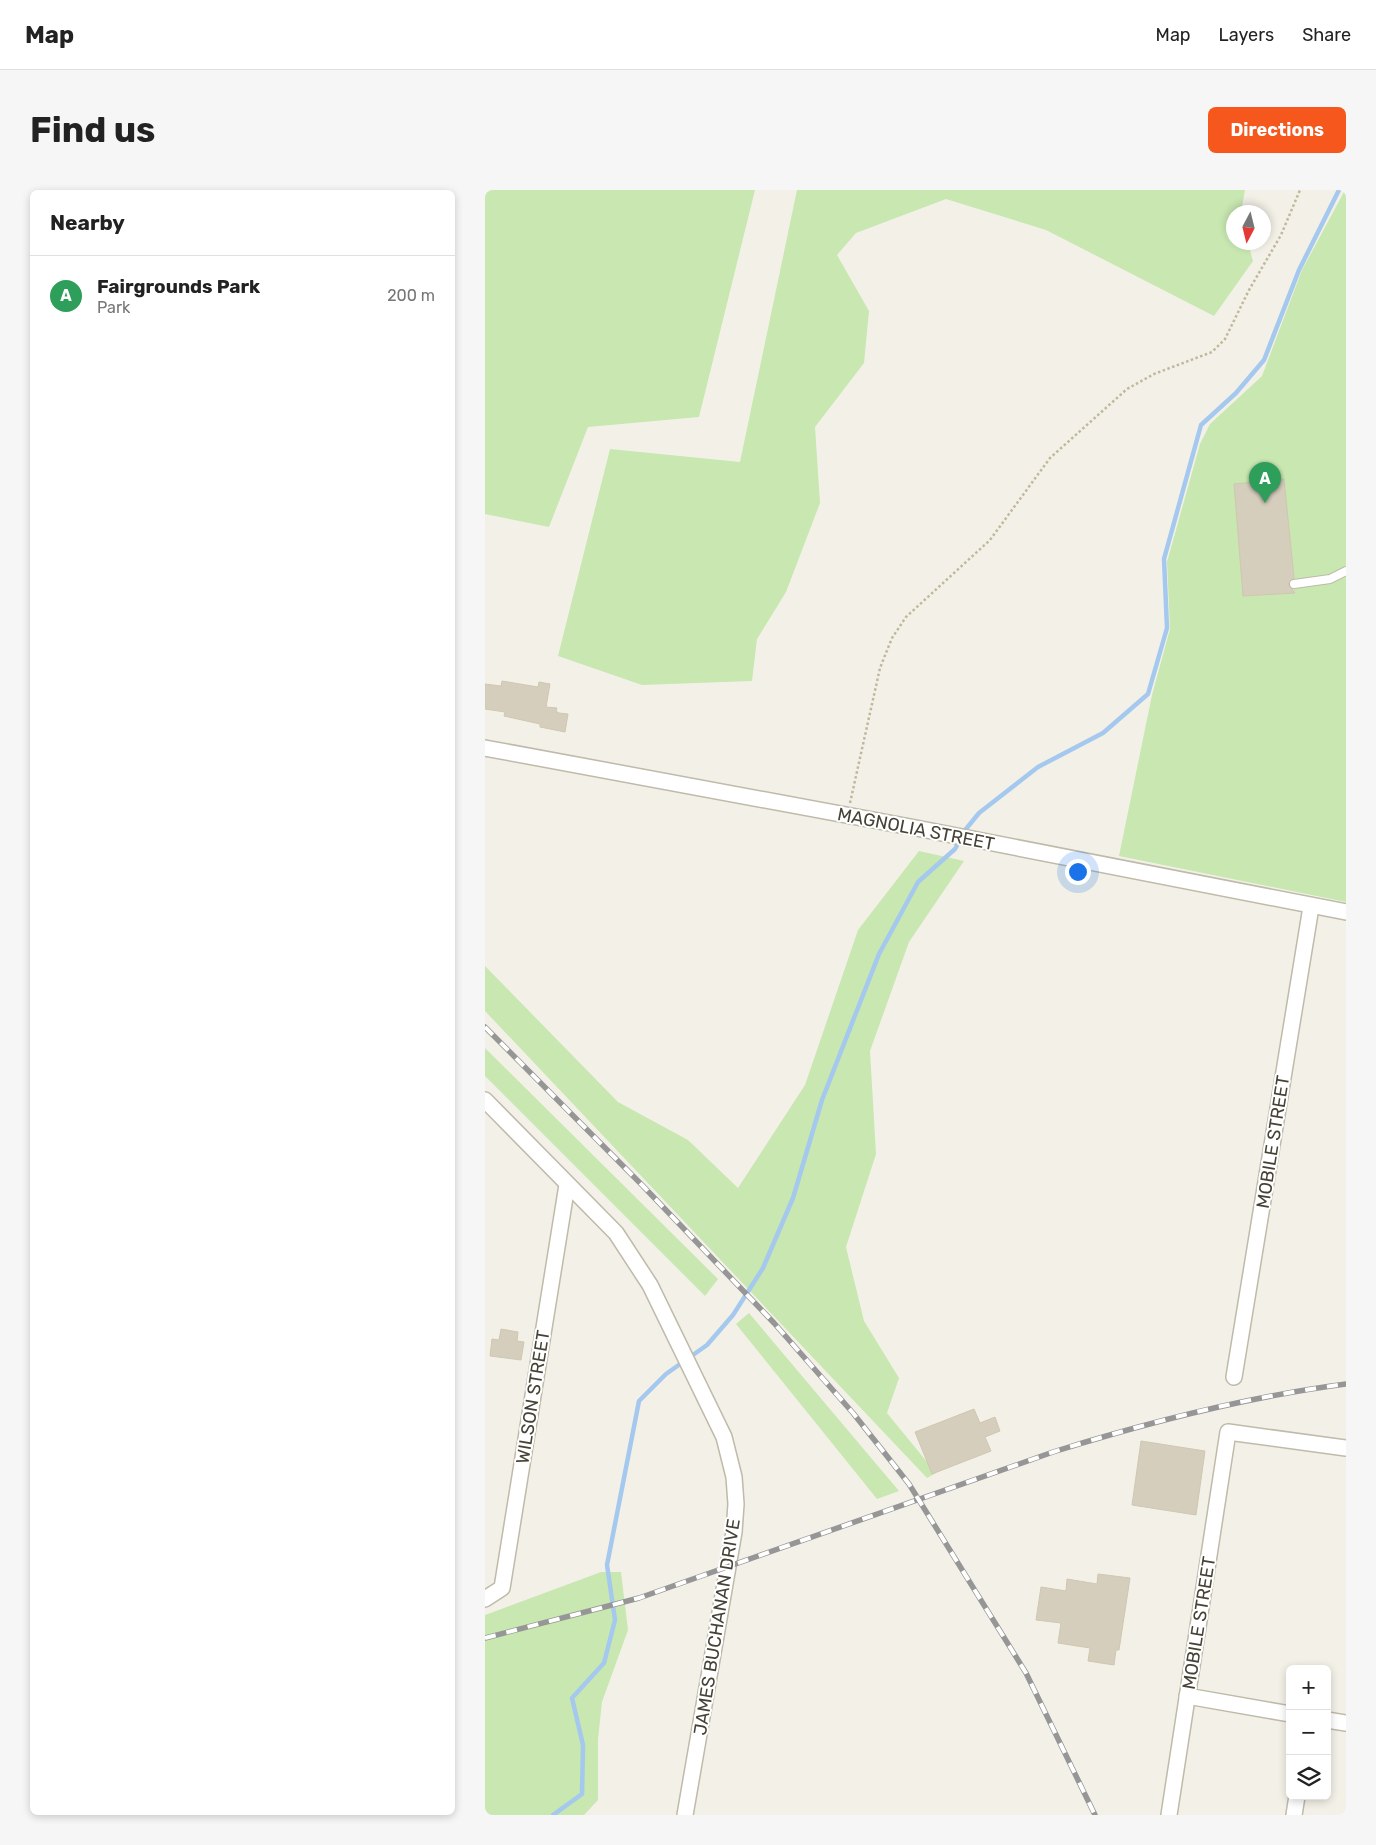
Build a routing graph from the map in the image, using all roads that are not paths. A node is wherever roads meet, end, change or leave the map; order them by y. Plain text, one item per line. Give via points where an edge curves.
1 (1346, 571) edge
2 (1294, 584) dead end
3 (485, 748) edge
4 (1311, 907) junction
5 (1346, 912) edge
6 (485, 1100) edge
7 (567, 1185) junction
8 (1234, 1378) dead end
9 (1346, 1448) edge
10 (485, 1599) edge
11 (1187, 1696) junction
12 (1286, 1713) edge
13 (1331, 1721) edge
14 (1346, 1723) edge
15 (1296, 1800) edge
16 (685, 1815) edge
17 (1169, 1815) edge
18 (1294, 1815) edge

1 - 2 lane via 1330,579
3 - 4 street, MAGNOLIA STREET via 973,839
4 - 5 street, MAGNOLIA STREET
4 - 8 street, MOBILE STREET
6 - 7 street, JAMES BUCHANAN DRIVE
7 - 10 street, WILSON STREET via 502,1588
7 - 16 street, JAMES BUCHANAN DRIVE via 616,1233 650,1285 723,1437 734,1478 736,1504 729,1567
9 - 11 street, MOBILE STREET via 1228,1432
11 - 12 street
11 - 17 street, MOBILE STREET
13 - 14 street
15 - 18 street

